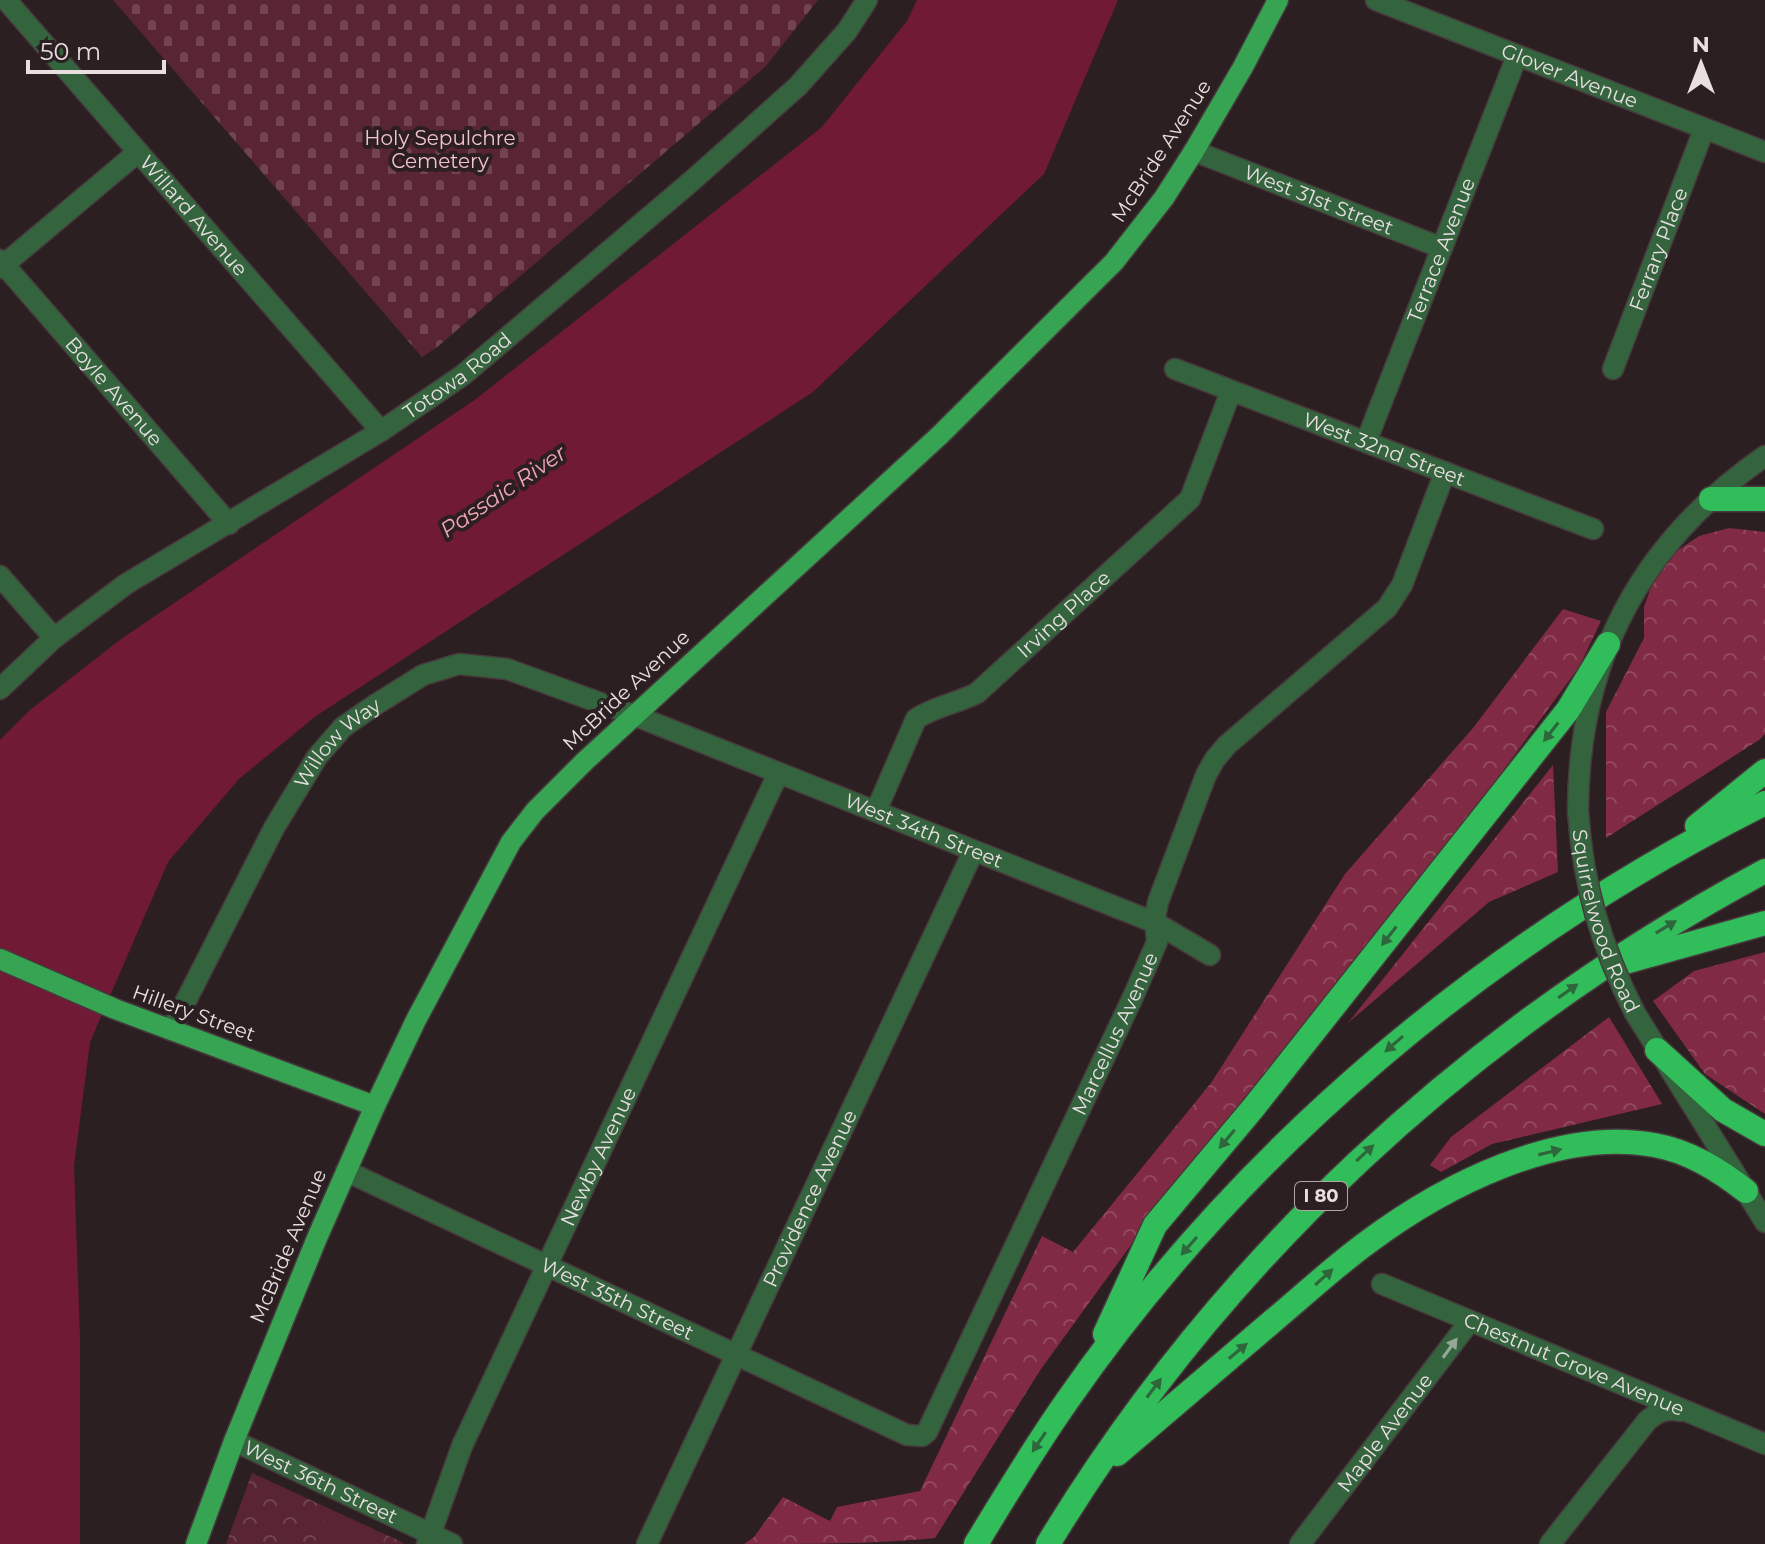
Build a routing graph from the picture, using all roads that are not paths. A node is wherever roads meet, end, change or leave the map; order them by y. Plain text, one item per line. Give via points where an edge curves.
1 (6, 0) edge
2 (867, 0) edge
3 (1278, 0) edge
4 (1376, 0) edge
5 (1517, 56) junction
6 (1704, 129) junction
7 (1194, 151) junction
8 (138, 152) junction
9 (1765, 152) edge
10 (1442, 248) junction
11 (1, 264) edge
12 (1175, 369) dead end
13 (1613, 369) dead end
14 (1231, 391) junction
15 (381, 431) junction
16 (1366, 442) junction
17 (1765, 456) edge
18 (1445, 472) junction
19 (1711, 499) junction
20 (1765, 499) edge
21 (229, 524) junction
22 (1593, 529) dead end
23 (0, 576) edge
24 (54, 638) junction
25 (1608, 644) junction
26 (0, 689) edge
27 (636, 716) junction
28 (1765, 771) edge
29 (778, 774) junction
30 (1765, 803) edge
31 (876, 811) junction
32 (973, 852) junction
33 (1652, 863) junction
34 (1765, 871) edge
35 (1156, 923) junction
36 (1765, 923) edge
37 (1210, 955) dead end
38 (0, 959) edge
39 (1599, 968) junction
40 (171, 1030) junction
41 (1657, 1050) junction
42 (375, 1106) junction
43 (1765, 1134) edge
44 (346, 1171) junction
45 (1746, 1191) junction
46 (1765, 1222) edge
47 (546, 1266) junction
48 (1382, 1284) dead end
49 (1470, 1321) junction
50 (735, 1354) junction
51 (1084, 1378) junction
52 (1697, 1416) junction
53 (891, 1427) joint
54 (234, 1441) junction
55 (1765, 1444) edge
56 (1093, 1474) junction
57 (429, 1539) edge
58 (196, 1544) edge
59 (452, 1544) edge
60 (647, 1544) edge
61 (976, 1544) edge
62 (1048, 1544) edge
63 (1300, 1544) edge
64 (1550, 1544) edge

1 - 8 street, Willard Avenue
2 - 15 street, Totowa Road via 825,57 762,120 463,375
3 - 7 main road, McBride Avenue
4 - 5 street, Glover Avenue
5 - 6 street, Glover Avenue
5 - 10 street, Terrace Avenue
6 - 9 street, Glover Avenue
6 - 13 street, Ferrary Place
7 - 10 street, West 31st Street
7 - 27 main road, McBride Avenue via 1139,233 1085,293
8 - 11 street
8 - 15 street, Willard Avenue
10 - 16 street, Terrace Avenue
11 - 21 street, Boyle Avenue
12 - 14 street, West 32nd Street
14 - 16 street, West 32nd Street
14 - 31 street, Irving Place via 1190,499 977,693 916,719
15 - 21 street, Totowa Road
16 - 18 street, West 32nd Street
17 - 19 street, Squirrelwood Road
18 - 22 street, West 32nd Street
18 - 35 street, Marcellus Avenue via 1402,585 1387,608 1215,759 1158,902
19 - 20 highway
19 - 25 street, Squirrelwood Road via 1652,564
21 - 24 street, Totowa Road via 126,584
23 - 24 street
24 - 26 street, Totowa Road
25 - 41 street, Squirrelwood Road, bridge via 1583,728 1578,811 1584,874 1618,980
25 -> 51 highway via 1568,710 1155,1225
27 - 29 street, West 34th Street
27 - 40 street, Willow Way via 480,664 439,668 375,705 343,727 317,757 274,828
27 - 42 main road, McBride Avenue via 535,811 511,842
28 - 33 highway
29 - 31 street, West 34th Street
29 - 47 street, Newby Avenue
30 - 33 highway
31 - 32 street, West 34th Street
32 - 35 street, West 34th Street
32 - 50 street, Providence Avenue
33 -> 51 highway via 1505,958 1359,1074 1226,1205
39 -> 34 highway, I 80
35 - 37 street, West 34th Street
35 - 53 street, Marcellus Avenue via 1157,942 1132,999 927,1432 916,1437
36 - 39 highway
38 - 40 main road, Hillery Street
56 -> 39 highway, I 80 via 1213,1314 1312,1205 1424,1101
40 - 42 main road, Hillery Street
41 - 43 highway via 1723,1110
41 - 45 street, Squirrelwood Road
42 - 44 main road, McBride Avenue
44 - 47 street, West 35th Street
44 - 54 main road, McBride Avenue
45 - 46 street, Squirrelwood Road
56 -> 45 highway via 1368,1241 1431,1200 1488,1172 1563,1149 1634,1142 1701,1161
47 - 50 street, West 35th Street
47 - 57 street, Newby Avenue via 462,1446
48 - 49 street, Chestnut Grove Avenue
49 - 52 street, Chestnut Grove Avenue
63 -> 49 street, Maple Avenue
50 - 53 street, West 35th Street
50 - 60 street, Providence Avenue
51 -> 61 highway
52 - 55 street, Chestnut Grove Avenue
52 - 64 street via 1668,1409 1657,1412
54 - 57 street, West 36th Street
54 - 58 main road, McBride Avenue
56 - 62 highway, I 80
57 - 59 street, West 36th Street

